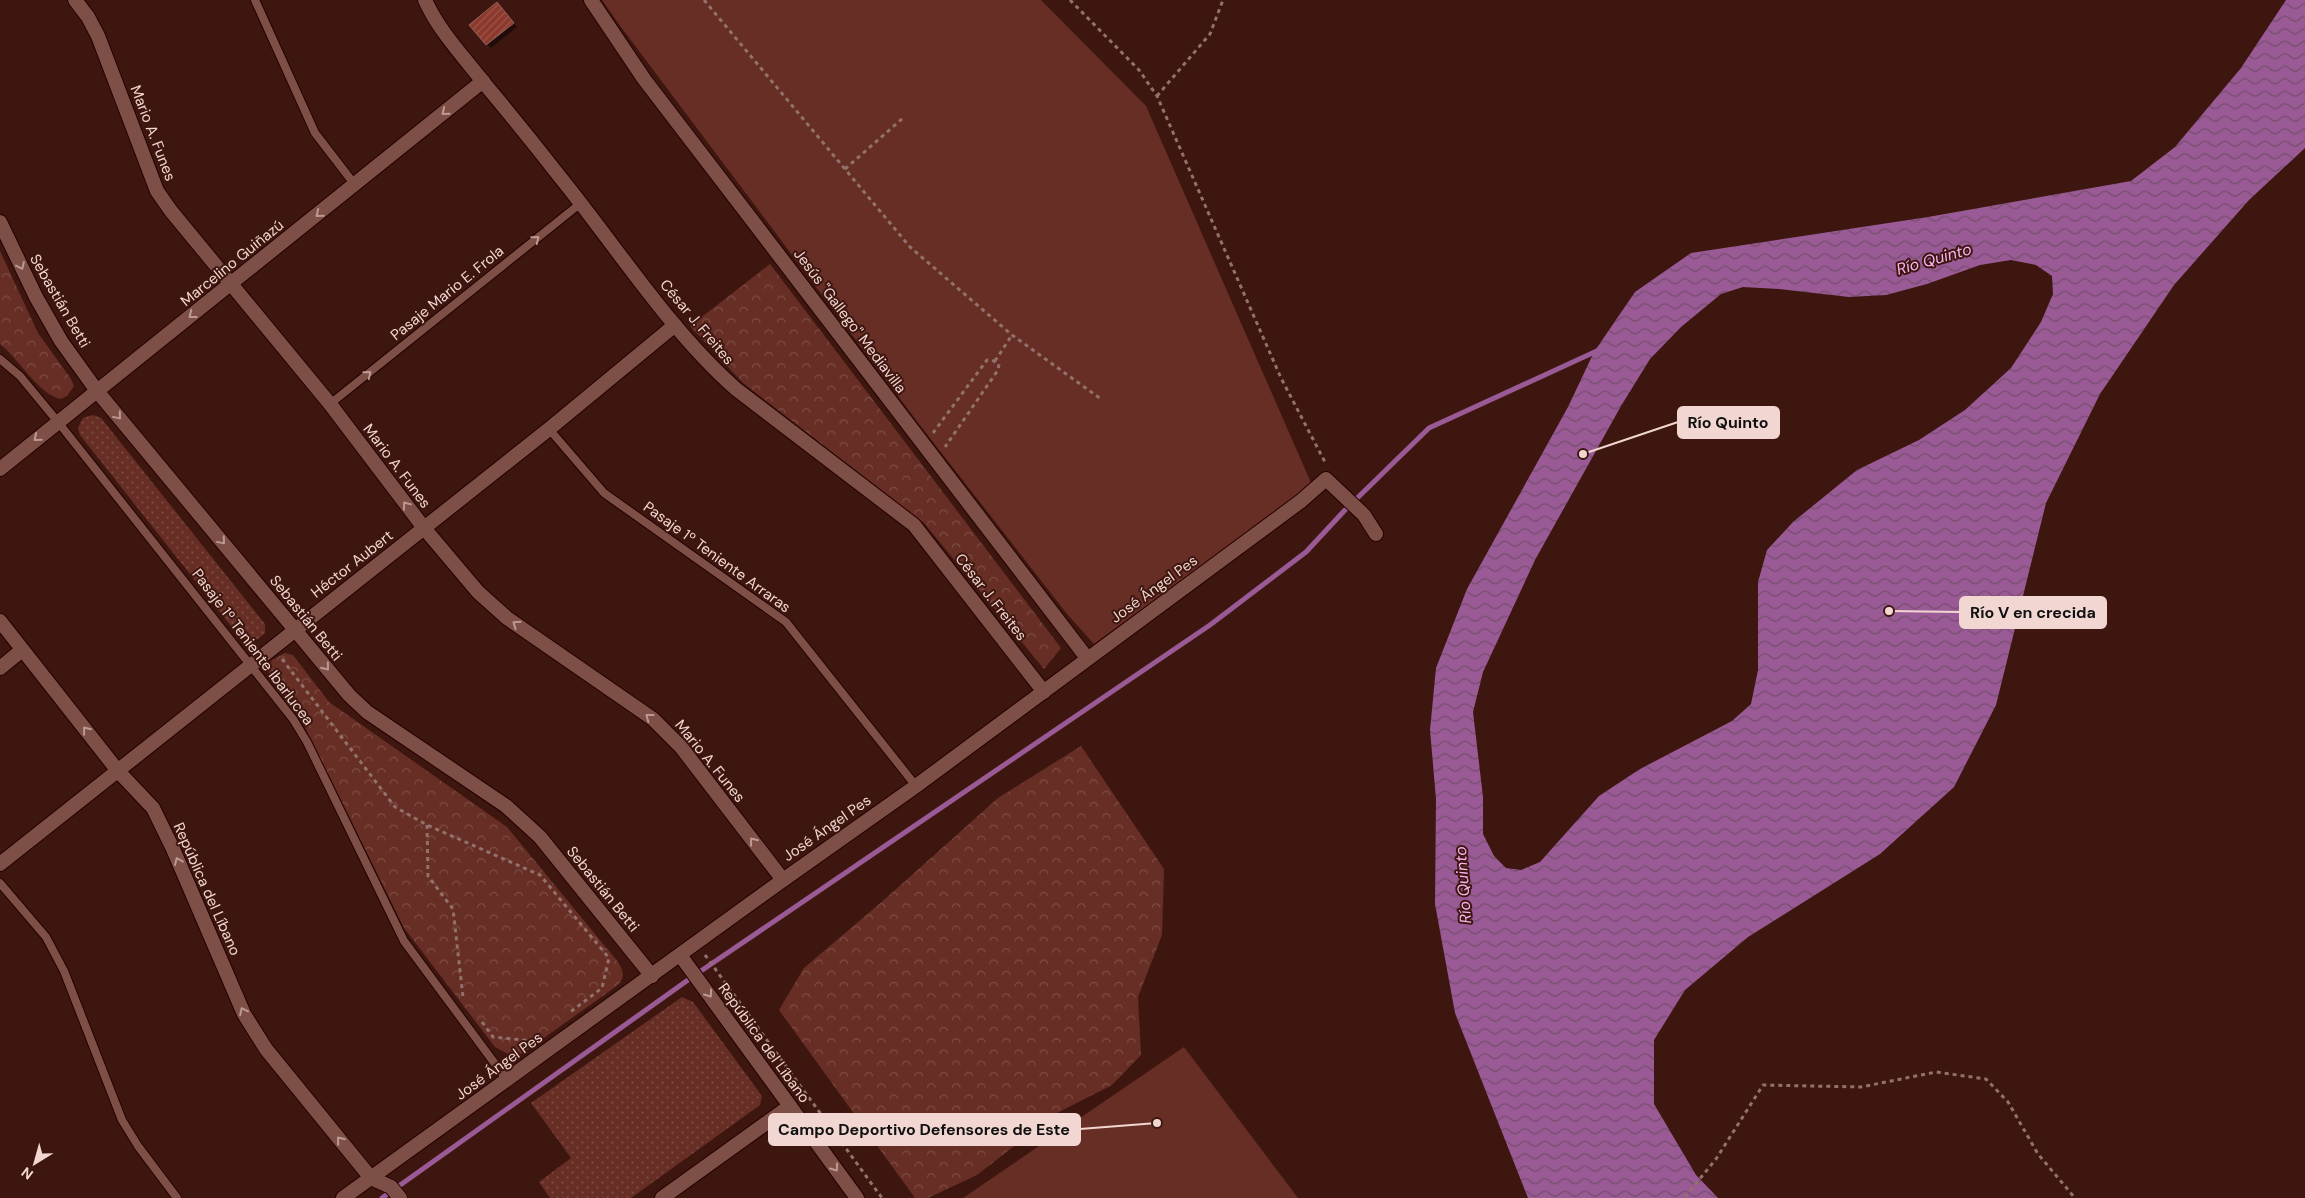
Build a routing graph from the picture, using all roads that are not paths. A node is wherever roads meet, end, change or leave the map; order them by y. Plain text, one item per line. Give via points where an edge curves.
1 (75, 0) edge
2 (255, 0) edge
3 (425, 0) edge
4 (591, 0) edge
5 (483, 81) junction
6 (355, 185) junction
7 (581, 203) junction
8 (0, 222) edge
9 (231, 284) junction
10 (676, 325) junction
11 (0, 359) edge
12 (97, 391) junction
13 (330, 404) junction
14 (58, 422) junction
15 (549, 428) junction
16 (0, 469) edge
17 (424, 528) junction
18 (1376, 534) dead end
19 (0, 621) edge
20 (295, 630) junction
21 (22, 650) junction
22 (1087, 658) junction
23 (251, 664) junction
24 (0, 668) edge
25 (1044, 692) junction
26 (118, 771) junction
27 (916, 786) junction
28 (0, 864) edge
29 (783, 880) junction
30 (0, 883) edge
31 (680, 955) junction
32 (652, 976) junction
33 (507, 1080) junction
34 (790, 1106) junction
35 (371, 1178) junction
36 (177, 1198) edge
37 (344, 1198) edge
38 (400, 1198) edge
39 (662, 1198) edge
40 (857, 1198) edge

1 - 9 street, Mario A. Funes via 98,36 157,191
2 - 6 lane via 315,133
3 - 5 street, César J. Freites via 442,30
4 - 22 street, Jesús "Gallego" Mediavilla via 644,80
5 -> 6 street, Marcelino Guiñazú
5 - 7 street, César J. Freites
6 -> 9 street, Marcelino Guiñazú
7 - 10 street, César J. Freites
13 -> 7 lane, Pasaje Mario E. Frola
8 -> 12 street, Sebastián Betti via 36,297
9 -> 12 street, Marcelino Guiñazú
9 - 13 street, Mario A. Funes
10 - 15 street, Héctor Aubert
10 - 25 street, César J. Freites via 711,368 736,390 914,525
11 - 14 lane, Pasaje 1º Teniente Ibarlucea via 20,376
12 - 14 street, Marcelino Guiñazú
12 -> 20 street, Sebastián Betti
17 -> 13 street, Mario A. Funes
14 -> 16 street, Marcelino Guiñazú
14 - 23 lane, Pasaje 1º Teniente Ibarlucea
15 - 17 street, Héctor Aubert
15 - 27 lane, Pasaje 1º Teniente Arraras via 604,493 786,622
17 - 20 street, Héctor Aubert
29 -> 17 street, Mario A. Funes via 680,747 653,719 507,618 478,592
18 - 22 street, José Ángel Pes via 1364,515 1330,484 1301,501
19 - 21 street, República del Líbano
20 - 23 street, Héctor Aubert
20 -> 32 street, Sebastián Betti via 350,696 368,712 506,806 540,837
21 - 24 street
26 -> 21 street, República del Líbano
22 - 25 street, José Ángel Pes
23 - 26 street, Héctor Aubert
23 - 33 lane, Pasaje 1º Teniente Ibarlucea via 307,742 404,942
25 - 27 street, José Ángel Pes
26 - 28 street, Héctor Aubert
35 -> 26 street, República del Líbano via 266,1049 244,1014 153,808
27 - 29 street, José Ángel Pes
29 - 31 street, José Ángel Pes
30 - 36 lane via 46,937 64,971 122,1120
31 - 32 street, José Ángel Pes
31 -> 34 street, República del Líbano
32 - 33 street, José Ángel Pes
33 - 35 street, José Ángel Pes
34 - 39 street
34 -> 40 street, República del Líbano
35 - 37 street, José Ángel Pes
35 - 38 street via 391,1186

